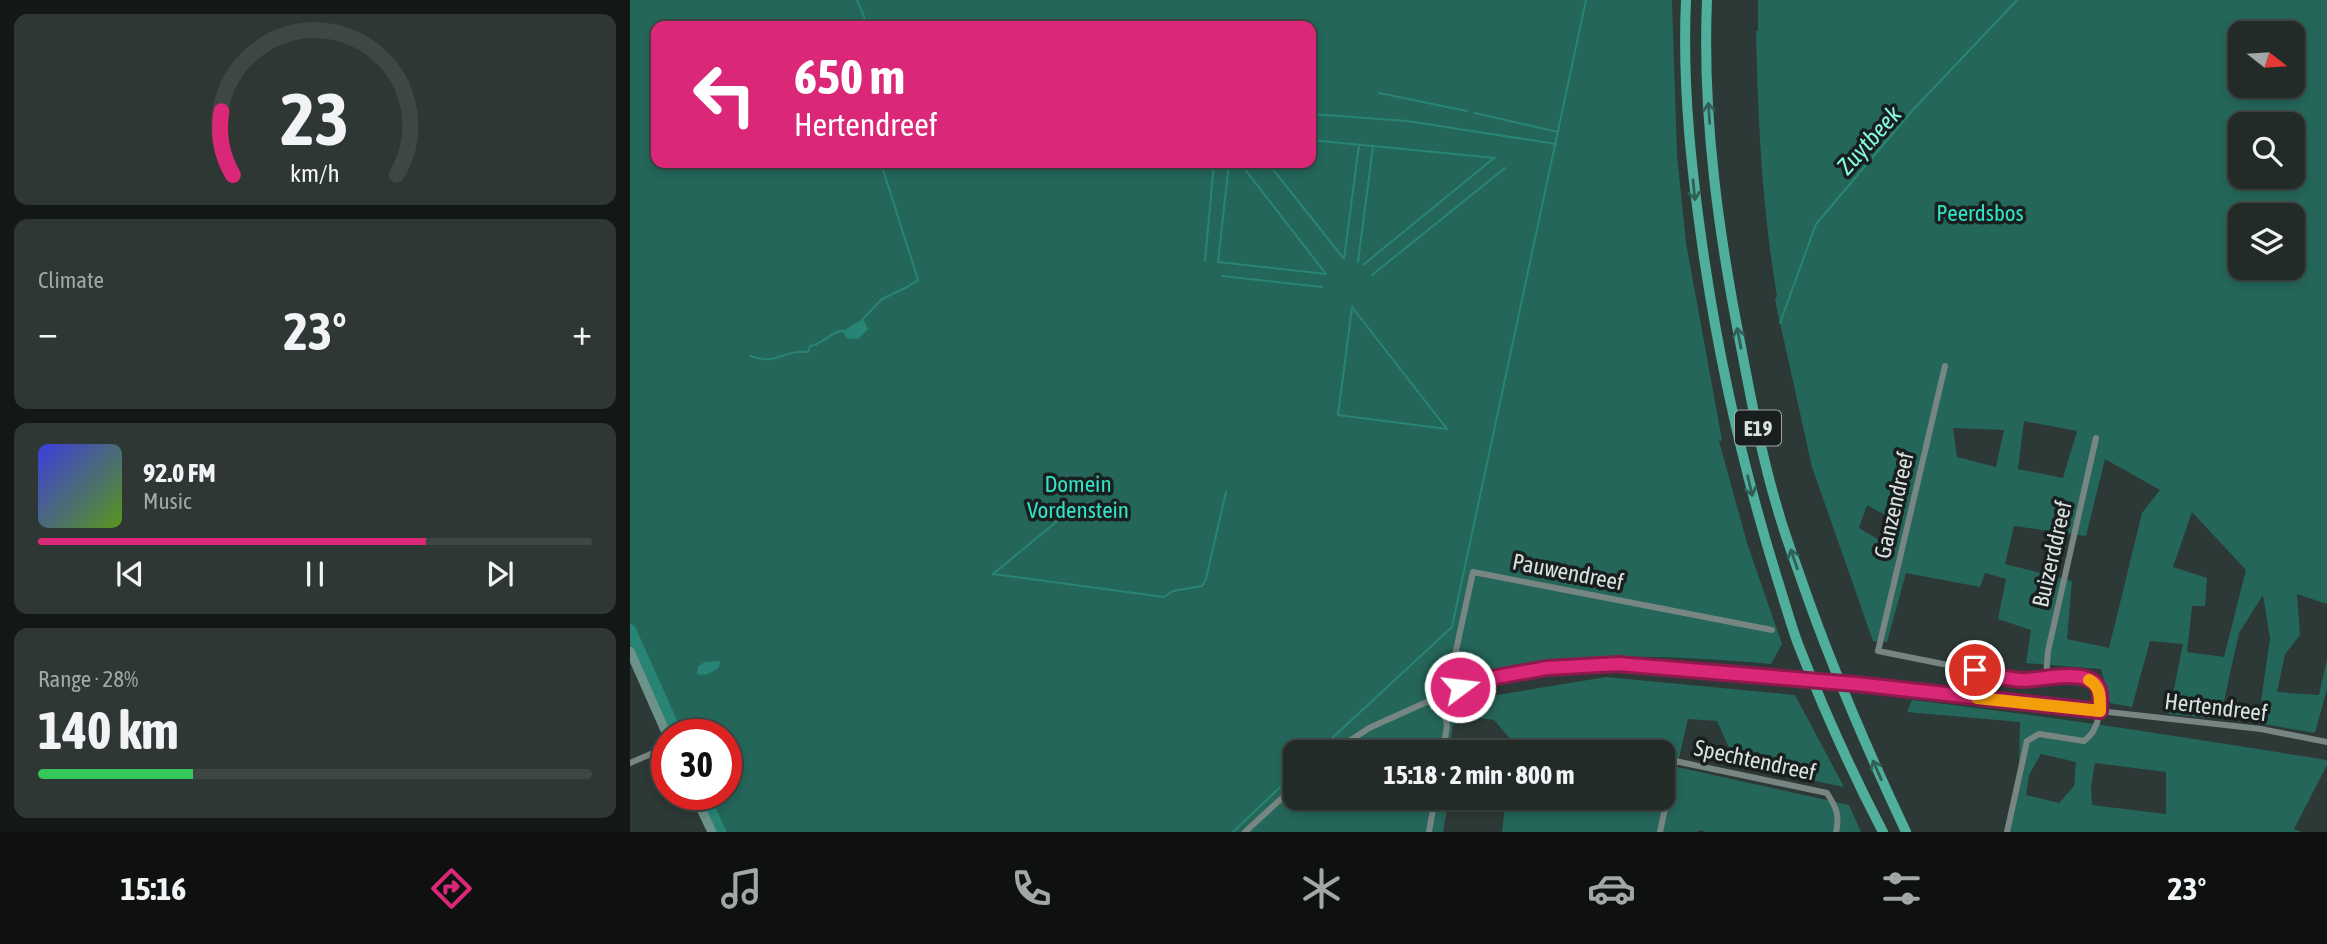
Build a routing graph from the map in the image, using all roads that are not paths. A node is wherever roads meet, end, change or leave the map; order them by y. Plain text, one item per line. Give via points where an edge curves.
1 (1686, 0) edge
2 (1707, 0) edge
3 (1945, 366) dead end
4 (2096, 438) dead end
5 (1772, 630) dead end
6 (630, 651) edge
7 (2046, 677) junction
8 (1460, 687) junction
9 (1440, 695) junction
10 (2100, 711) junction
11 (660, 719) edge
12 (1351, 740) edge
13 (1445, 740) edge
14 (2327, 742) edge
15 (651, 754) edge
16 (630, 763) edge
17 (1283, 797) edge
18 (702, 810) edge
19 (1433, 810) edge
20 (712, 832) edge
21 (1245, 832) edge
22 (1429, 832) edge
23 (1660, 832) edge
24 (1836, 832) edge
25 (1883, 832) edge
26 (1906, 832) edge
27 (2007, 832) edge

1 -> 25 highway, E19 via 1695,196 1729,398 1757,513 1798,643
26 -> 2 highway, E19 via 1820,636 1777,509 1749,392 1716,195
3 - 7 street, Ganzendreef via 1878,651 2023,680
4 - 7 street, Buizerddreef
5 - 8 street, Pauwendreef via 1473,572 1455,655
6 - 11 main road
7 - 10 street via 2080,677 2095,684
8 - 9 street, Hertendreef
8 - 10 street, Hertendreef via 1547,668 1618,664
9 - 12 street, Hertendreef
9 - 13 street via 1447,725
10 - 14 street, Hertendreef via 2261,729
10 - 27 street via 2092,735 2084,741 2039,734 2028,741
15 - 16 street
17 - 21 street
18 - 20 main road
19 - 22 street
23 - 24 street, Spechtendreef via 1675,761 1827,793 1840,817

